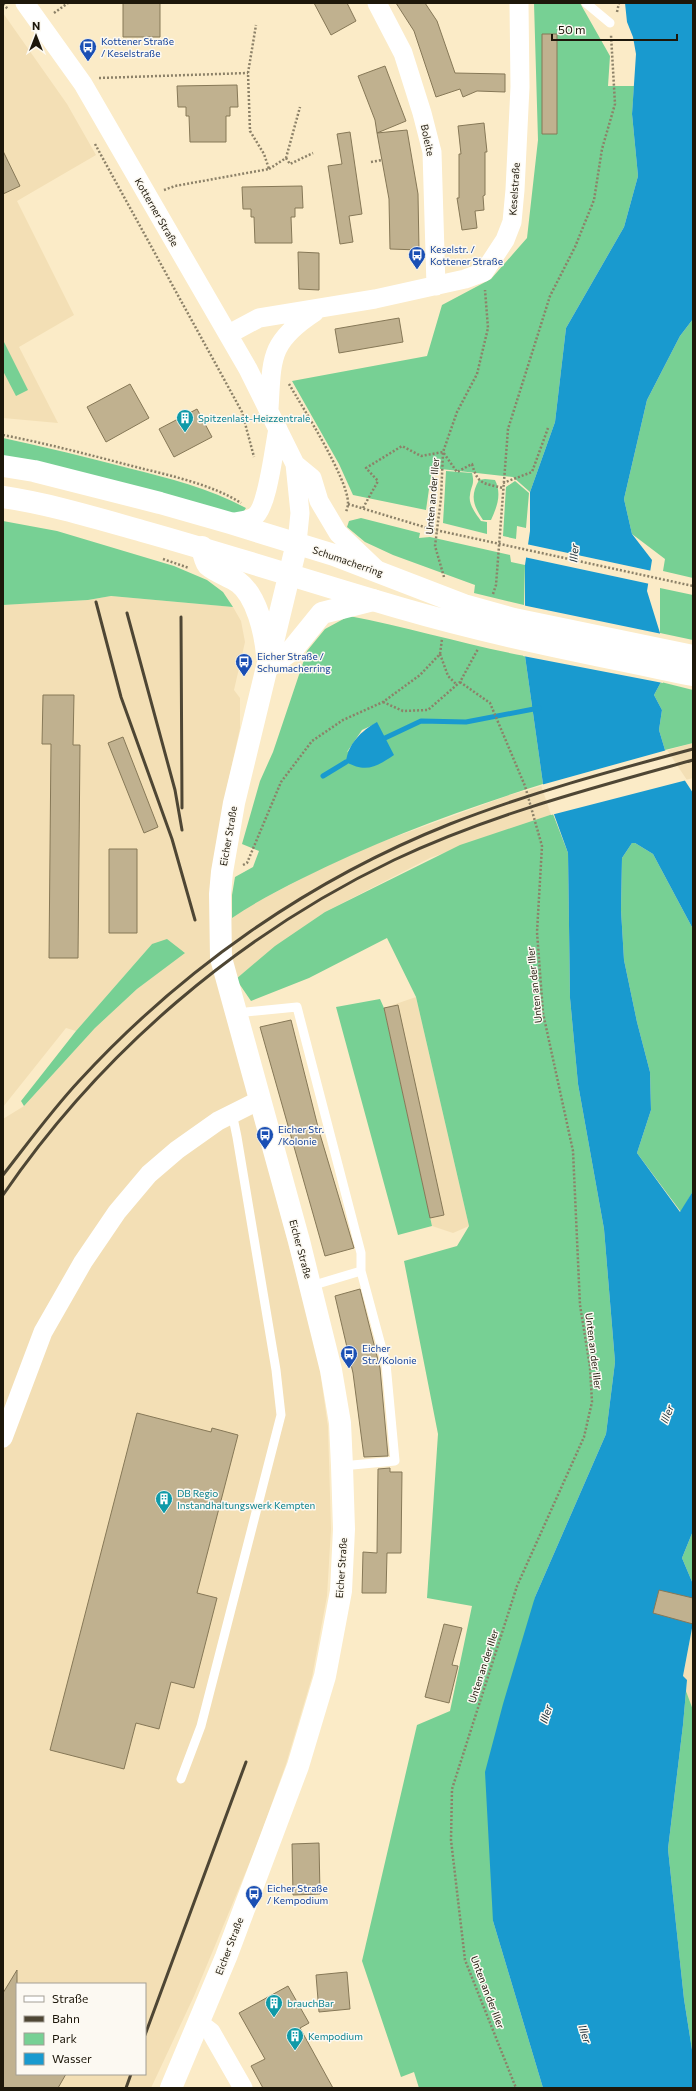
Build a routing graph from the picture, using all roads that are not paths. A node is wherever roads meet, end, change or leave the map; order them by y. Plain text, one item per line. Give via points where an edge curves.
1 (377, 3) edge
2 (518, 3) edge
3 (586, 3) edge
4 (19, 9) edge
5 (610, 23) road end
6 (436, 286) junction
7 (321, 308) junction
8 (228, 334) junction
9 (268, 410) junction
10 (278, 429) junction
11 (295, 464) junction
12 (3, 466) edge
13 (3, 497) edge
14 (230, 523) junction
15 (297, 543) junction
16 (202, 547) junction
17 (379, 572) junction
18 (290, 573) junction
19 (373, 600) junction
20 (693, 656) edge
21 (268, 666) junction
22 (693, 675) edge
23 (235, 1013) junction
24 (260, 1100) junction
25 (232, 1113) junction
26 (361, 1272) junction
27 (311, 1286) junction
28 (3, 1438) edge
29 (342, 1466) junction
30 (181, 1779) dead end
31 (198, 2022) junction
32 (170, 2088) edge
33 (243, 2088) edge

1 - 6 street, Boleite via 403,53 432,152
2 - 6 street, Keselstraße via 520,87 512,222 506,240 484,272
3 - 5 lane
4 - 8 street, Kotterner Straße via 83,84
6 - 7 street
7 - 8 street via 259,318
7 - 9 street via 295,325 282,338 272,358
8 - 9 street, Kotterner Straße
9 - 10 street, Kotterner Straße
10 - 11 street, Kotterner Straße
10 - 14 street via 267,492 257,514 252,518
11 - 15 street, Kotterner Straße via 300,513
11 - 17 street, Kotterner Straße via 312,478 319,501 338,532
12 - 14 street, Schumacherring via 34,471 160,502
13 - 16 street via 39,503
14 - 15 street, Schumacherring
15 - 17 street, Schumacherring
15 - 18 street, Kotterner Straße
16 - 18 street
16 - 21 street via 208,564 239,583 250,597 266,640
17 - 20 street, Schumacherring via 464,605 514,619
18 - 19 street
18 - 21 street, Eicher Straße
19 - 21 street via 322,613 292,650
19 - 22 street via 498,635
21 - 23 street, Eicher Straße via 240,774 222,872 221,958
23 - 24 street, Eicher Straße
23 - 26 lane via 297,1007 361,1253
24 - 25 street
24 - 27 street, Eicher Straße
25 - 28 street via 178,1150 149,1174 116,1212 83,1262 43,1332
25 - 30 lane via 276,1370 281,1415 201,1726
26 - 27 lane
26 - 29 lane via 386,1364 395,1461
27 - 29 street, Eicher Straße via 331,1370 340,1423
29 - 31 street, Eicher Straße via 344,1529 341,1592 325,1676 280,1817
31 - 32 street, Eicher Straße
31 - 33 street via 212,2032

